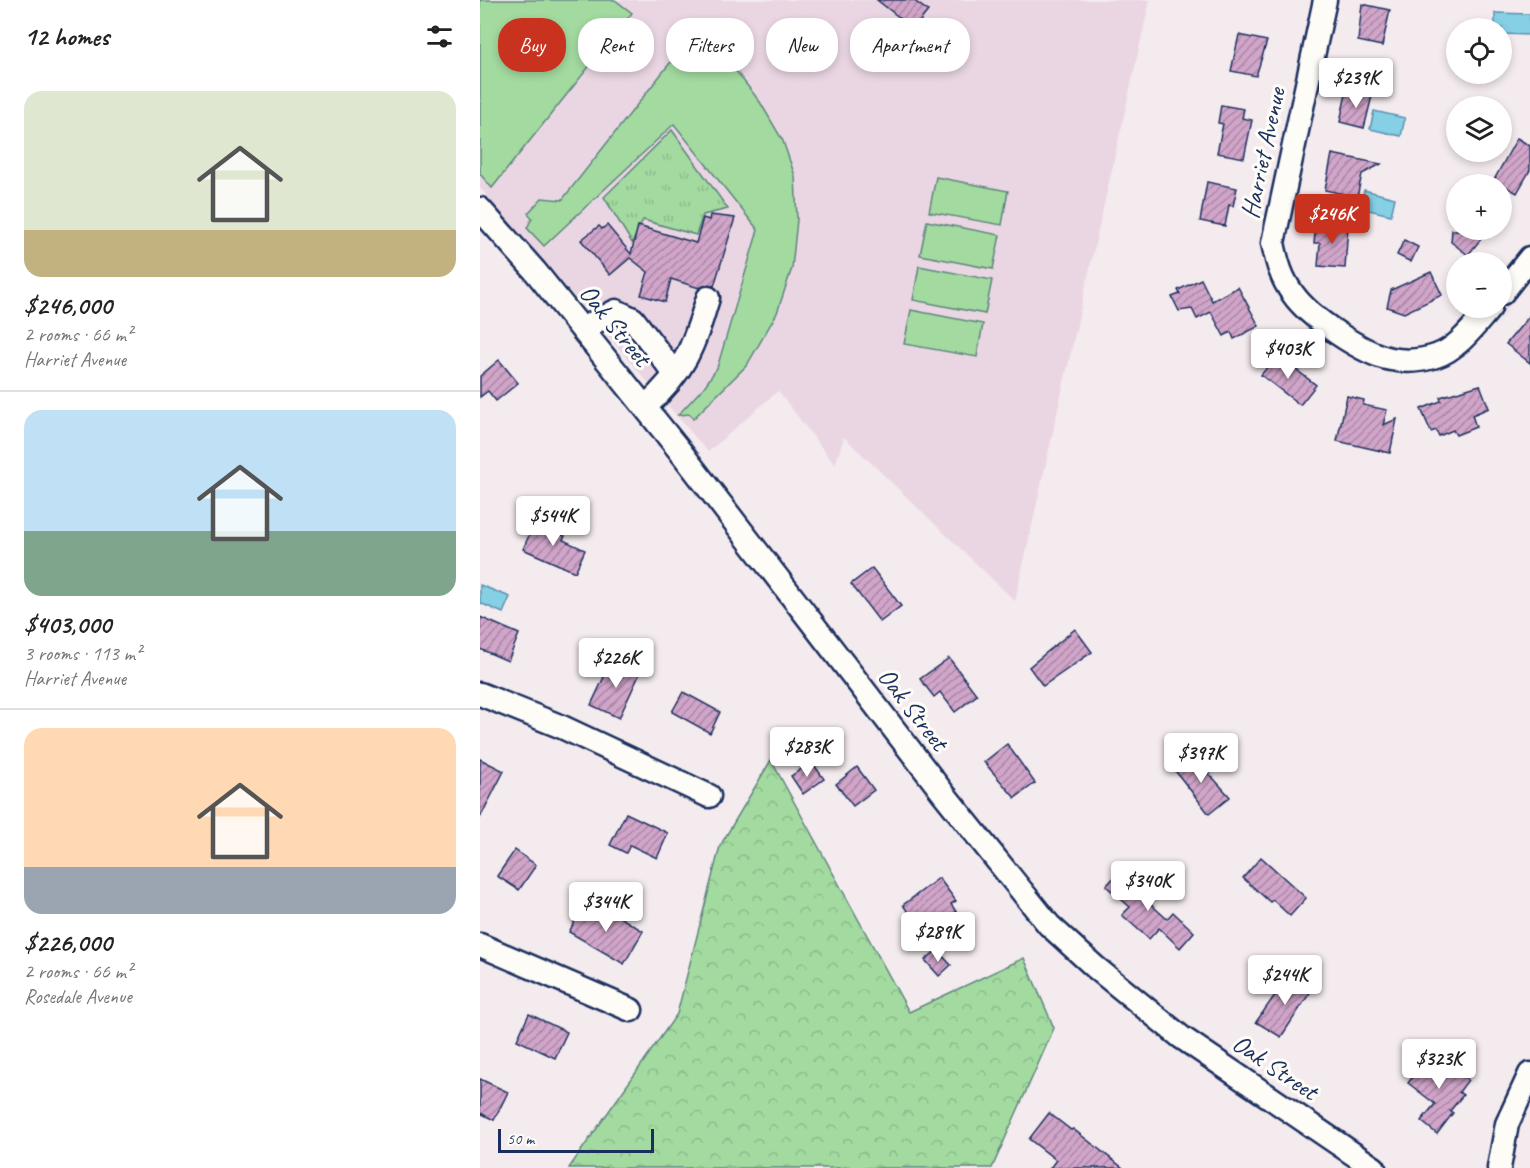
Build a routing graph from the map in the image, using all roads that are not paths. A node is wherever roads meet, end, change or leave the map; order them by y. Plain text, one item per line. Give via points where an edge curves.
1 (1325, 0) edge
2 (480, 209) edge
3 (1530, 258) edge
4 (1512, 280) edge
5 (708, 298) dead end
6 (1481, 318) edge
7 (582, 329) junction
8 (675, 374) junction
9 (645, 407) junction
10 (480, 694) edge
11 (709, 796) dead end
12 (480, 945) edge
13 (631, 1010) dead end
14 (1530, 1074) edge
15 (1374, 1168) edge
16 (1499, 1168) edge

1 - 6 street, Harriet Avenue via 1273,243 1279,271 1294,295 1313,314 1349,340 1390,359 1414,361 1438,356 1456,345
2 - 7 street, Oak Street
3 - 4 street
5 - 8 street via 693,348
7 - 8 street via 624,306
7 - 9 street, Oak Street
8 - 9 street
9 - 15 street, Oak Street via 1049,925 1181,1037
10 - 11 street via 562,727
12 - 13 street
14 - 16 street via 1507,1124

